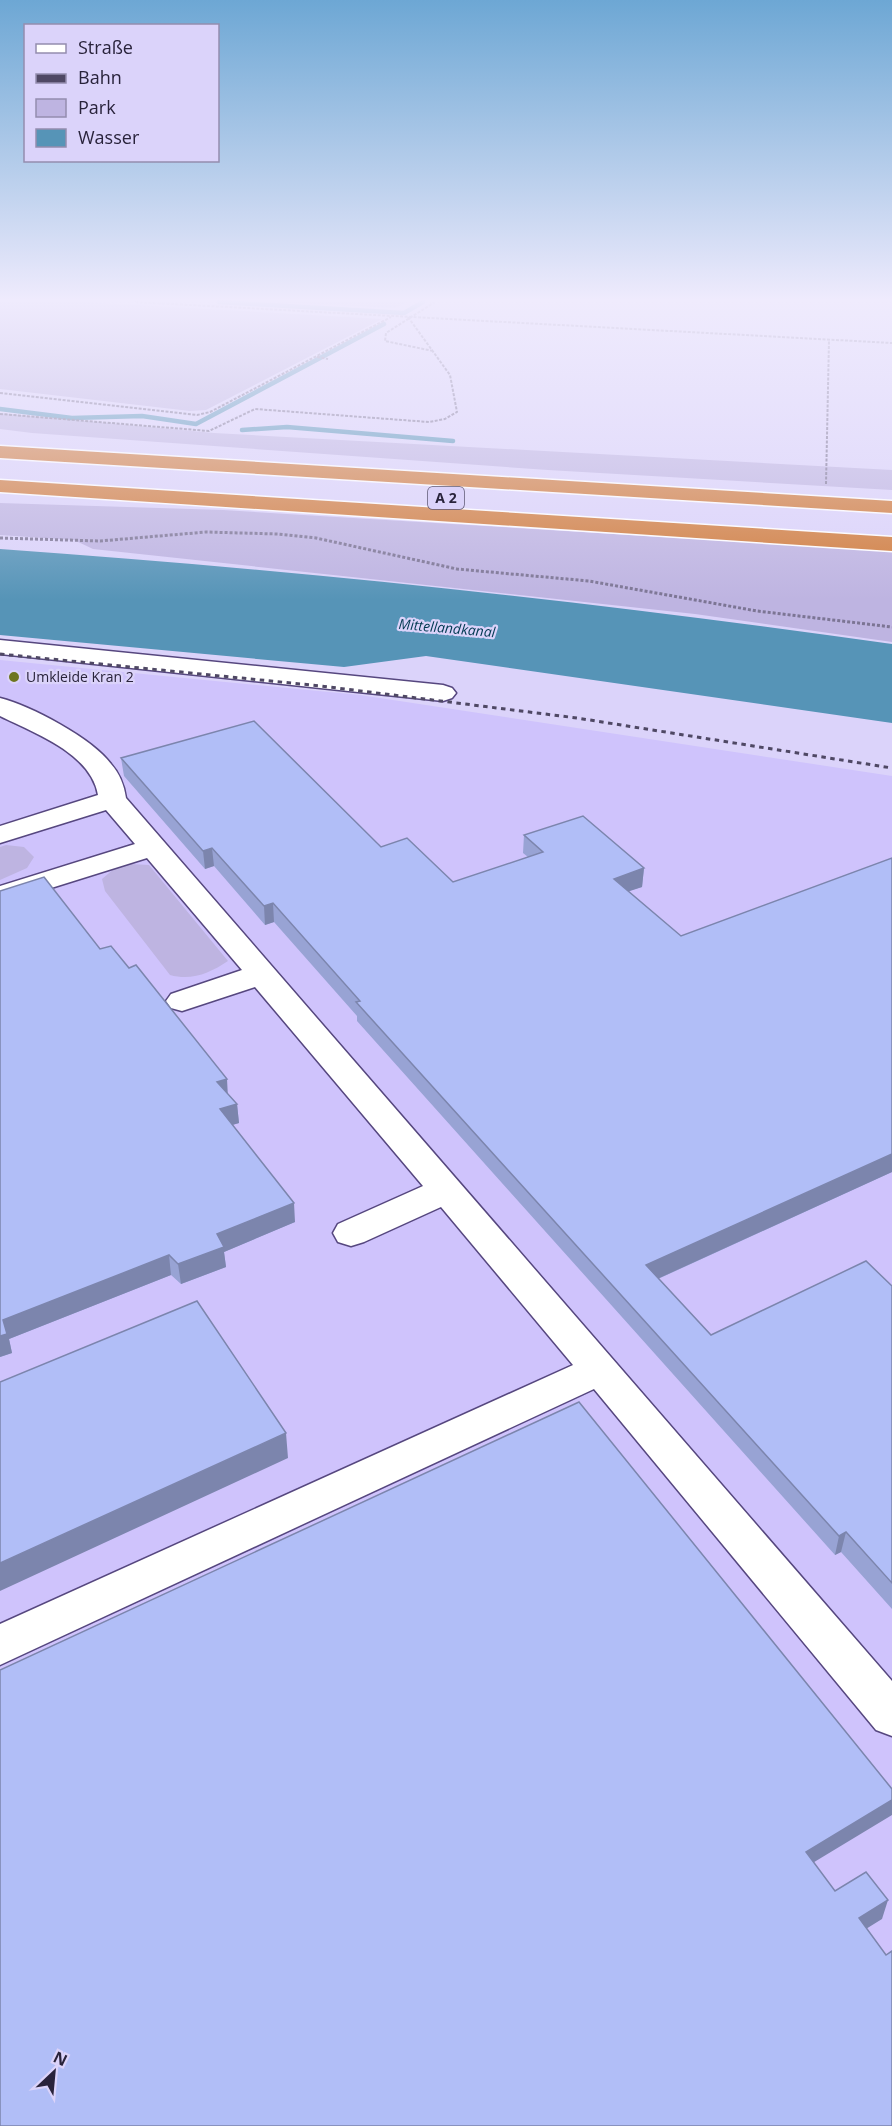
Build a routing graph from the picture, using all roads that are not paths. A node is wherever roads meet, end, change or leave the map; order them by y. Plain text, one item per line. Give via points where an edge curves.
1 (0, 444) edge
2 (0, 452) edge
3 (0, 470) edge
4 (435, 479) junction
5 (0, 486) edge
6 (0, 496) edge
7 (892, 507) edge
8 (439, 516) junction
9 (892, 525) edge
10 (892, 544) edge
11 (0, 647) edge
12 (443, 693) dead end
13 (0, 706) edge
14 (112, 799) junction
15 (0, 835) edge
16 (154, 848) junction
17 (0, 895) edge
18 (262, 974) junction
19 (182, 1001) dead end
20 (447, 1190) junction
21 (351, 1233) dead end
22 (601, 1369) junction
23 (0, 1646) edge
24 (892, 1715) edge

1 - 4 highway via 275,463
2 - 4 highway, A 2
3 - 9 highway, A 2
4 - 7 highway, A 2
5 - 8 highway
6 - 8 highway
8 - 10 highway
11 - 12 lane
13 - 14 lane via 88,756 101,768
14 - 15 lane
14 - 16 lane
16 - 17 lane
16 - 18 lane
18 - 19 lane
18 - 20 lane
20 - 21 lane
20 - 22 lane
22 - 23 lane
22 - 24 lane

